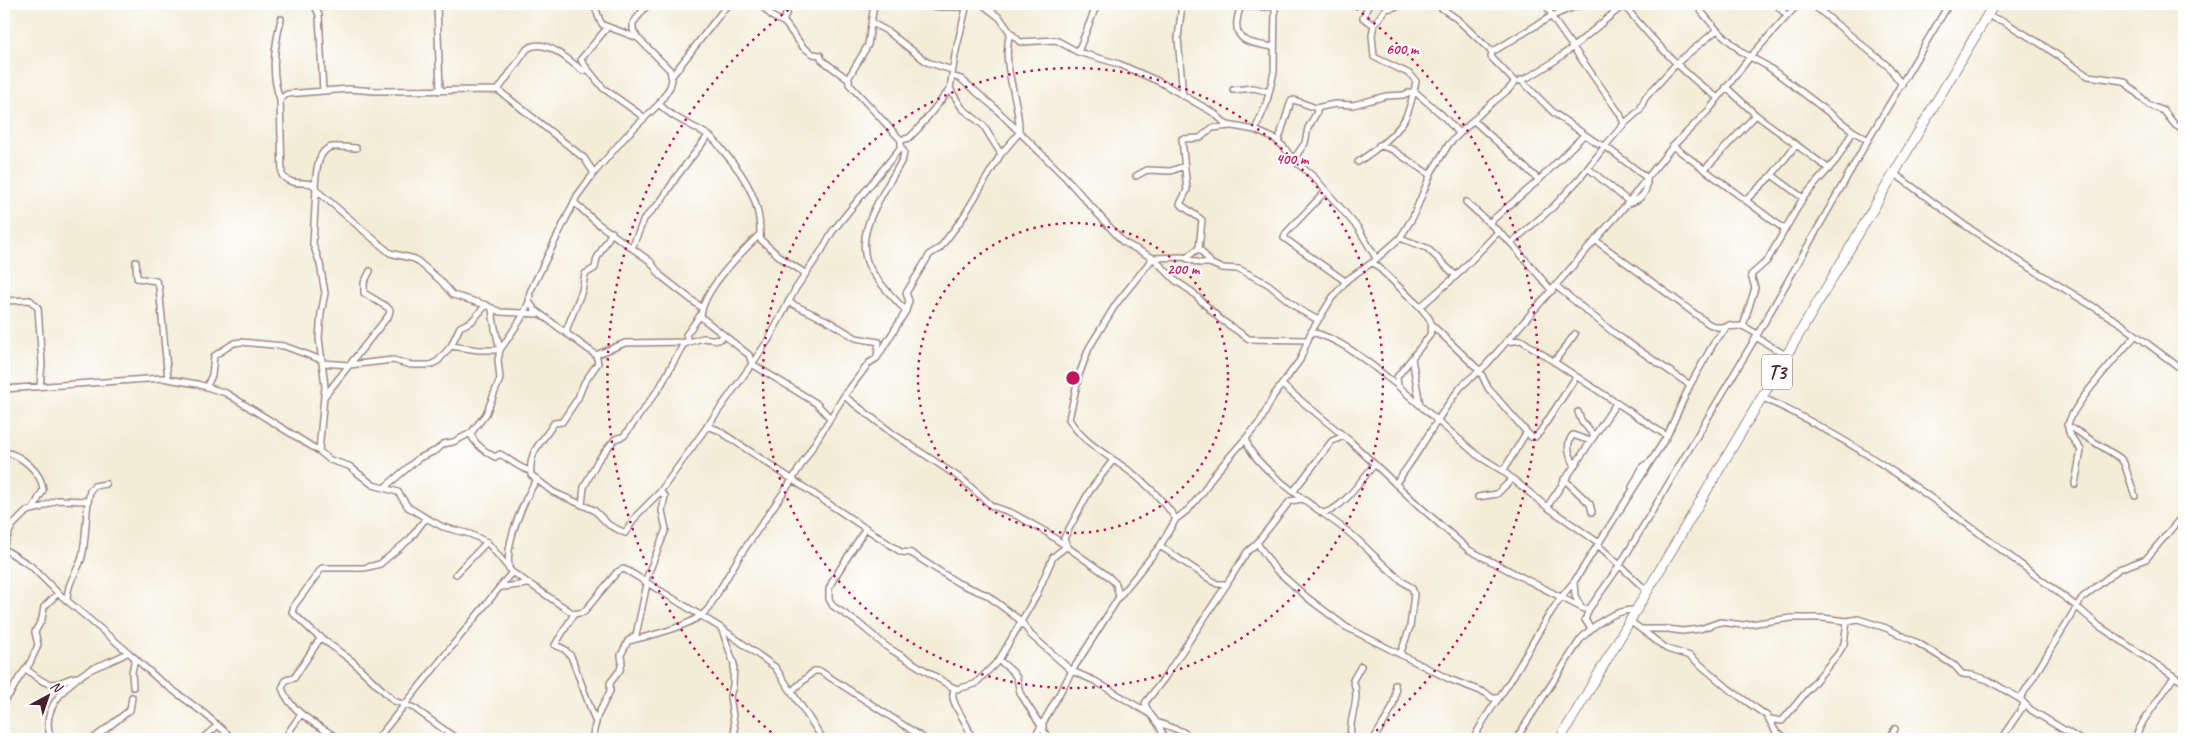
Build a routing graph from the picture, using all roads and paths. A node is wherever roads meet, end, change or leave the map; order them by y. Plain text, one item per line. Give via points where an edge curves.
1 (314, 4) edge
2 (437, 4) edge
3 (594, 4) edge
4 (648, 4) edge
5 (728, 4) edge
6 (790, 4) edge
7 (874, 4) edge
8 (915, 4) edge
9 (982, 4) edge
10 (1098, 4) edge
11 (1182, 4) edge
12 (1369, 4) edge
13 (1406, 4) edge
14 (1436, 4) edge
15 (1546, 4) edge
16 (1581, 4) edge
17 (1623, 4) edge
18 (1695, 4) edge
19 (1776, 4) edge
20 (1798, 4) edge
21 (1812, 4) edge
22 (1949, 4) edge
23 (1994, 4) edge
24 (763, 5) edge
25 (966, 5) edge
26 (1275, 5) edge
27 (1552, 16) junction
28 (1788, 16) junction
29 (281, 18) dead end
30 (1993, 18) dead end
31 (783, 22) junction
32 (872, 23) junction
33 (1374, 25) junction
34 (607, 28) junction
35 (1717, 30) junction
36 (1010, 33) junction
37 (638, 38) junction
38 (1573, 46) junction
39 (1274, 47) junction
40 (1078, 52) junction
41 (1492, 52) junction
42 (1750, 57) junction
43 (1678, 62) junction
44 (587, 69) junction
45 (952, 73) junction
46 (672, 76) junction
47 (849, 80) junction
48 (1522, 80) junction
49 (1515, 82) junction
50 (1902, 84) junction
51 (1726, 86) junction
52 (950, 88) junction
53 (440, 90) junction
54 (498, 90) junction
55 (1232, 90) dead end
56 (323, 91) junction
57 (1414, 91) junction
58 (1269, 92) junction
59 (1184, 96) junction
60 (1718, 98) junction
61 (280, 99) junction
62 (659, 104) junction
63 (1316, 108) junction
64 (1756, 115) junction
65 (645, 118) junction
66 (1473, 120) junction
67 (1624, 124) junction
68 (1230, 126) junction
69 (1256, 130) junction
70 (1853, 131) junction
71 (2184, 131) edge
72 (1458, 133) junction
73 (1019, 134) junction
74 (1584, 135) junction
75 (708, 136) junction
76 (901, 140) junction
77 (1868, 140) junction
78 (1278, 142) junction
79 (1379, 145) junction
80 (1796, 145) junction
81 (1605, 146) junction
82 (1673, 146) junction
83 (901, 147) junction
84 (356, 148) dead end
85 (1001, 154) junction
86 (1293, 160) junction
87 (1358, 162) dead end
88 (1184, 166) junction
89 (1588, 168) junction
90 (1705, 169) junction
91 (1829, 169) junction
92 (594, 173) junction
93 (1895, 174) junction
94 (1430, 175) junction
95 (1772, 175) junction
96 (1136, 176) dead end
97 (1647, 178) junction
98 (1539, 180) junction
99 (316, 188) junction
100 (1325, 192) junction
101 (1802, 198) junction
102 (1746, 200) junction
103 (574, 202) junction
104 (1466, 202) dead end
105 (1627, 203) junction
106 (1490, 222) junction
107 (1784, 230) junction
108 (1499, 231) junction
109 (612, 232) junction
110 (760, 234) junction
111 (1400, 238) junction
112 (1596, 240) junction
113 (1511, 243) junction
114 (632, 248) junction
115 (1199, 248) junction
116 (1153, 258) junction
117 (1186, 258) junction
118 (1375, 260) junction
119 (136, 262) dead end
120 (1211, 263) junction
121 (370, 271) dead end
122 (804, 275) junction
123 (1456, 276) junction
124 (1345, 281) junction
125 (1554, 288) junction
126 (4, 301) edge
127 (529, 302) junction
128 (788, 302) junction
129 (489, 307) junction
130 (1420, 307) junction
131 (702, 311) junction
132 (906, 311) junction
133 (523, 313) junction
134 (540, 314) junction
135 (1317, 322) junction
136 (1432, 325) junction
137 (1730, 325) junction
138 (1743, 326) junction
139 (1517, 328) junction
140 (1311, 332) junction
141 (567, 334) junction
142 (1575, 334) dead end
143 (2136, 334) junction
144 (1756, 335) junction
145 (724, 336) junction
146 (1327, 337) junction
147 (1307, 340) junction
148 (1521, 340) junction
149 (690, 342) junction
150 (1506, 342) junction
151 (451, 346) junction
152 (500, 350) junction
153 (596, 356) junction
154 (1787, 356) junction
155 (877, 358) junction
156 (1412, 358) junction
157 (322, 362) junction
158 (1554, 362) junction
159 (752, 364) junction
160 (349, 365) junction
161 (1480, 371) junction
162 (2184, 371) edge
163 (1576, 377) junction
164 (168, 379) junction
165 (1282, 384) junction
166 (1690, 384) junction
167 (40, 386) junction
168 (207, 386) junction
169 (1398, 386) junction
170 (4, 389) edge
171 (844, 396) junction
172 (324, 397) junction
173 (1761, 397) junction
174 (1616, 402) junction
175 (1420, 406) junction
176 (1578, 412) dead end
177 (830, 418) junction
178 (1437, 421) junction
179 (2067, 425) junction
180 (707, 426) junction
181 (471, 433) junction
182 (1526, 433) junction
183 (1344, 436) junction
184 (1667, 436) junction
185 (1592, 439) junction
186 (1247, 440) junction
187 (320, 451) junction
188 (4, 452) edge
189 (1113, 460) junction
190 (1574, 464) junction
191 (1374, 465) junction
192 (531, 471) junction
193 (1503, 471) junction
194 (537, 479) junction
195 (1512, 479) junction
196 (1564, 479) junction
197 (792, 480) junction
198 (106, 484) dead end
199 (1395, 484) junction
200 (2075, 484) dead end
201 (384, 488) junction
202 (1293, 490) junction
203 (660, 492) junction
204 (2135, 496) dead end
205 (1478, 497) dead end
206 (1303, 499) junction
207 (88, 501) junction
208 (1290, 501) junction
209 (582, 505) junction
210 (1547, 507) junction
211 (33, 509) junction
212 (1592, 512) dead end
213 (1321, 513) junction
214 (2184, 514) edge
215 (426, 518) junction
216 (1176, 519) junction
217 (866, 528) junction
218 (487, 542) junction
219 (1257, 543) junction
220 (1598, 544) junction
221 (4, 545) edge
222 (1067, 546) junction
223 (1160, 546) junction
224 (4, 549) edge
225 (1620, 566) junction
226 (511, 571) junction
227 (456, 574) dead end
228 (1574, 582) junction
229 (646, 583) junction
230 (528, 584) junction
231 (1217, 584) junction
232 (1227, 584) junction
233 (501, 588) junction
234 (1647, 591) junction
235 (58, 593) junction
236 (1221, 594) junction
237 (1561, 596) junction
238 (1119, 597) junction
239 (67, 601) junction
240 (1581, 606) junction
241 (2076, 606) junction
242 (1589, 609) junction
243 (1636, 610) junction
244 (574, 614) junction
245 (701, 616) junction
246 (1022, 621) junction
247 (1630, 621) junction
248 (1847, 621) junction
249 (1591, 628) junction
250 (722, 629) junction
251 (1641, 629) junction
252 (321, 637) junction
253 (628, 641) junction
254 (128, 652) junction
255 (1402, 655) junction
256 (135, 658) junction
257 (1000, 660) junction
258 (1361, 666) dead end
259 (26, 669) junction
260 (1072, 671) junction
261 (80, 677) junction
262 (2174, 677) junction
263 (2184, 683) edge
264 (1395, 685) dead end
265 (133, 687) dead end
266 (955, 688) junction
267 (792, 691) junction
268 (132, 697) dead end
269 (1490, 697) junction
270 (1498, 698) junction
271 (2020, 699) junction
272 (4, 700) edge
273 (406, 704) junction
274 (2024, 705) junction
275 (1492, 708) junction
276 (302, 714) junction
277 (1150, 714) junction
278 (1770, 718) junction
279 (596, 723) junction
280 (1158, 723) junction
281 (1042, 724) junction
282 (217, 726) junction
283 (1895, 729) dead end
284 (52, 739) edge
285 (93, 739) edge
286 (202, 739) edge
287 (233, 739) edge
288 (284, 739) edge
289 (339, 739) edge
290 (377, 739) edge
291 (457, 739) edge
292 (592, 739) edge
293 (732, 739) edge
294 (823, 739) edge
295 (925, 739) edge
296 (971, 739) edge
297 (1034, 739) edge
298 (1049, 739) edge
299 (1164, 739) edge
300 (1194, 739) edge
301 (1351, 739) edge
302 (1374, 739) edge
303 (1474, 739) edge
304 (1516, 739) edge
305 (1560, 739) edge
306 (1788, 739) edge
307 (1888, 739) edge
308 (2001, 739) edge
309 (2078, 739) edge
310 (2134, 739) edge

1 - 56 street via 319,15
2 - 53 street
3 - 34 street via 600,21
4 - 37 street via 633,23
5 - 46 street
6 - 31 street
7 - 32 street
8 - 25 street via 934,7
9 - 36 street via 1000,18
10 - 40 street
11 - 59 street via 1178,38
12 - 33 street via 1363,18
13 - 33 street via 1386,9
14 - 41 street
15 - 27 street
16 - 27 street
17 - 38 street
17 - 43 street
18 - 35 street
19 - 28 street
20 - 28 street
21 - 50 street via 1890,67
22 - 50 street
23 - 93 highway, T3
24 - 31 street via 773,17
25 - 45 street
26 - 39 street
26 - 39 street via 1242,6 1236,26 1237,33 1246,42
27 - 38 street
27 - 41 street
28 - 42 street
29 - 61 street via 274,57
30 - 71 street via 2041,44 2088,76 2124,81 2149,105 2164,111 2174,125
31 - 47 street via 802,47 820,55
32 - 45 street via 927,62
32 - 47 street via 868,45
33 - 57 street via 1374,57 1410,74 1416,81
34 - 37 street
34 - 44 street via 581,59
35 - 42 street
35 - 43 street
36 - 40 street via 1023,42 1049,38
36 - 73 street via 1009,66
37 - 46 street via 670,70
38 - 48 street
38 - 67 street
39 - 58 street via 1274,72
40 - 59 street via 1154,78
41 - 49 street via 1491,57
42 - 51 street
42 - 70 street
43 - 60 street via 1704,89
43 - 67 street via 1645,98 1640,110
44 - 54 street via 583,71 550,48 535,45 527,49
44 - 65 street via 603,88
45 - 52 street
45 - 73 street via 982,95
46 - 62 street via 670,87
47 - 76 street via 850,85
48 - 49 street
48 - 74 street via 1554,113
49 - 66 street
50 - 77 street
51 - 60 street
51 - 64 street
52 - 76 street via 918,129 909,138
52 - 85 street via 962,108 983,125
53 - 54 street
53 - 56 street
54 - 92 street via 578,153
55 - 58 street via 1254,88
56 - 61 street via 286,94
57 - 63 street via 1353,106 1335,104
57 - 72 street
57 - 79 street via 1403,123
58 - 69 street
59 - 68 street
60 - 82 street
61 - 99 street via 282,175 290,182
62 - 65 street
62 - 75 street via 672,116
63 - 78 street via 1291,101
63 - 86 street via 1306,141
64 - 80 street
64 - 90 street
65 - 92 street
66 - 72 street
66 - 98 street
67 - 81 street
68 - 69 street
68 - 88 street via 1208,129 1200,138 1184,137
69 - 78 street
70 - 77 street
70 - 91 street
72 - 94 street
73 - 85 street
73 - 116 street via 1087,200 1123,242
74 - 81 street
74 - 98 street
75 - 110 street via 739,170 748,186 758,211
75 - 114 street via 644,219
76 - 83 street
77 - 144 street
78 - 86 street
79 - 87 street
79 - 94 street via 1393,150
80 - 91 street
80 - 95 street
81 - 89 street
81 - 97 street
82 - 90 street
82 - 97 street
83 - 122 street via 832,232
83 - 132 street via 903,158 876,205 863,246 870,270
84 - 99 street via 331,147 326,150 318,163
85 - 132 street via 962,219 940,248 930,254 912,283 906,293 909,301
86 - 100 street via 1314,177
88 - 96 street via 1171,171 1147,170
88 - 115 street via 1186,191 1180,204 1202,220
89 - 105 street
89 - 113 street via 1553,207
90 - 102 street
91 - 101 street
92 - 103 street
93 - 143 street via 2011,256
93 - 154 highway, T3
94 - 111 street via 1413,217
95 - 101 street
95 - 102 street
97 - 105 street
97 - 105 street via 1648,188 1644,196
98 - 106 street
99 - 129 street via 390,253 415,259 453,295
99 - 157 street via 313,244 325,293 319,338
100 - 118 street via 1358,228
100 - 124 street via 1284,238
101 - 107 street
102 - 107 street
103 - 109 street
103 - 127 street via 540,269
104 - 106 street
105 - 112 street
106 - 108 street
107 - 138 street via 1767,261 1751,274 1755,288
108 - 113 street
108 - 123 street
109 - 114 street
109 - 141 street via 595,268 585,274
110 - 122 street via 760,238
110 - 131 street via 714,287
111 - 118 street
111 - 123 street via 1424,246
112 - 125 street
112 - 137 street via 1709,324 1717,327
113 - 125 street
114 - 131 street
115 - 117 street
115 - 120 street
116 - 117 street
116 - 147 street via 1220,320 1249,339
116 - 189 street via 1116,304 1089,348 1069,414 1070,421 1082,436
117 - 120 street
118 - 124 street
118 - 130 street
119 - 164 street via 137,278 156,281 159,287
120 - 135 street via 1222,268 1234,268 1263,281
121 - 160 street via 364,283 364,293 387,307 389,315
122 - 128 street
123 - 130 street
124 - 135 street
125 - 139 street
125 - 166 street
126 - 167 street via 30,300 38,308 42,364
127 - 133 street
127 - 134 street
128 - 155 street via 856,338 879,342
128 - 159 street
129 - 133 street via 500,312
129 - 151 street via 459,329
129 - 152 street
130 - 136 street
131 - 145 street via 701,317
131 - 149 street via 686,335
132 - 155 street
133 - 134 street
133 - 152 street
134 - 141 street
135 - 140 street
135 - 146 street
136 - 156 street via 1430,335
136 - 161 street
137 - 138 street
137 - 166 street via 1714,341
138 - 144 street
139 - 148 street
139 - 150 street
140 - 146 street
140 - 147 street
141 - 153 street
142 - 158 street
143 - 162 street
143 - 179 street via 2076,407
144 - 154 street
144 - 225 street
145 - 149 street via 718,340 704,338
145 - 159 street via 749,355
146 - 169 street
147 - 165 street via 1303,355
148 - 150 street
148 - 158 street
149 - 153 street via 625,343
149 - 209 street via 683,345 660,387 624,436 615,439 602,454 584,487
150 - 161 street
151 - 152 street
151 - 160 street via 430,365 411,365 393,360
152 - 181 street via 499,382 486,414
153 - 192 street via 597,366 584,383 575,404 562,422 554,423 536,447
154 - 173 highway, T3
155 - 171 street via 869,363
156 - 169 street via 1397,377
156 - 175 street
157 - 160 street
157 - 168 street via 284,346 234,343 214,356
157 - 172 street
158 - 163 street
159 - 177 street via 816,403
159 - 180 street
160 - 172 street
161 - 178 street via 1461,387
161 - 182 street via 1488,388
163 - 174 street
163 - 182 street via 1540,432 1534,438
164 - 167 street
164 - 168 street
165 - 183 street
165 - 186 street
166 - 184 street
167 - 170 street
168 - 187 street via 226,393
169 - 175 street
171 - 177 street
171 - 222 street via 892,434 963,480 992,506 1012,513
172 - 187 street
173 - 234 highway, T3
173 - 241 street via 1799,415 1892,470
174 - 184 street
174 - 185 street
175 - 178 street
176 - 185 street
177 - 197 street
178 - 193 street via 1477,455
178 - 199 street
179 - 200 street via 2081,450
179 - 204 street via 2120,458
180 - 197 street via 718,430
180 - 203 street
181 - 192 street via 475,442 495,458 500,454
181 - 201 street via 419,458
182 - 193 street
183 - 191 street
183 - 202 street via 1332,441
184 - 220 street
185 - 190 street
185 - 190 street via 1571,436 1568,445
186 - 202 street via 1249,451
186 - 216 street via 1189,509
187 - 201 street via 330,460 349,466 373,485
188 - 211 street via 20,458 40,480 43,490
189 - 216 street via 1162,499
189 - 222 street via 1069,526 1064,538
190 - 196 street
191 - 199 street
191 - 213 street via 1333,510
192 - 194 street via 533,478
193 - 195 street
194 - 209 street via 553,492
194 - 226 street via 513,532 508,556
195 - 205 street via 1497,494
195 - 210 street
196 - 210 street
196 - 212 street via 1590,504
197 - 217 street
197 - 245 street
198 - 207 street via 92,488
199 - 237 street via 1469,550
201 - 215 street via 398,492 408,507
202 - 206 street
202 - 208 street
203 - 209 street via 637,515 625,533
203 - 229 street via 665,496 662,511 666,529
206 - 208 street
206 - 213 street
207 - 211 street via 57,500
207 - 239 street via 82,557 68,586
208 - 219 street
210 - 220 street
211 - 221 street via 17,520
213 - 255 street via 1350,533 1394,576 1412,588 1410,627
214 - 241 street via 2146,559 2110,575 2087,592
215 - 218 street
215 - 252 street via 410,538 380,564 320,570 292,611
216 - 223 street
217 - 246 street via 901,552 911,553 958,583 987,595
217 - 266 street via 833,580 829,599 880,642
218 - 226 street
218 - 227 street
219 - 232 street via 1247,552
219 - 255 street via 1275,568 1335,619
220 - 225 street
220 - 228 street
222 - 238 street via 1116,584
222 - 246 street via 1054,557
223 - 231 street
223 - 238 street
224 - 235 street via 31,566
225 - 234 street
225 - 242 street
226 - 230 street
226 - 233 street
228 - 237 street
228 - 240 street via 1575,596
229 - 244 street via 621,570 584,612
229 - 245 street
229 - 253 street via 636,635
230 - 233 street
230 - 244 street
231 - 232 street
231 - 236 street
232 - 236 street
233 - 273 street
234 - 243 highway, T3
235 - 239 street
235 - 259 street via 44,607 35,632 38,640 36,649
236 - 277 street via 1145,703
237 - 240 street
237 - 270 street
238 - 260 street
239 - 254 street
240 - 242 street
241 - 262 street via 2099,626
241 - 271 street
242 - 249 street via 1585,620
243 - 247 highway, T3
243 - 249 street via 1616,615
244 - 279 street via 555,645 571,656
245 - 250 street
245 - 253 street via 680,626
246 - 257 street
246 - 260 street via 1031,635
247 - 251 street
247 - 305 highway, T3
248 - 251 street via 1791,618 1750,625 1720,622 1682,631
248 - 271 street via 1873,623 1908,638 1940,656 1962,674 1988,680
248 - 278 street via 1844,644 1838,654 1782,721
249 - 304 street
250 - 267 street via 776,667
250 - 293 street via 734,664 730,696 735,730
251 - 278 street via 1667,649 1690,656
252 - 273 street via 394,701
252 - 276 street via 294,678 286,680 282,688
253 - 279 street via 621,655 620,670 610,683 610,691
254 - 256 street
254 - 261 street
255 - 269 street
256 - 265 street
256 - 282 street
257 - 266 street via 975,684
257 - 281 street via 1017,678 1020,693
258 - 301 street via 1353,680 1356,699 1350,726
259 - 261 street via 49,684
259 - 272 street
260 - 277 street
260 - 281 street
261 - 284 street via 53,706 48,723
262 - 263 street
262 - 310 street
264 - 302 street via 1397,696
266 - 296 street via 951,693 952,699 960,710
267 - 294 street
267 - 295 street via 811,673 820,671
268 - 285 street via 130,710
269 - 270 street
269 - 275 street
270 - 275 street
271 - 274 street
273 - 290 street
273 - 291 street
274 - 308 street
274 - 309 street
275 - 303 street
276 - 288 street
276 - 289 street
277 - 280 street
278 - 306 street via 1776,732
279 - 292 street
280 - 299 street
280 - 300 street via 1181,730
281 - 297 street
281 - 298 street
282 - 286 street
282 - 287 street
283 - 307 street

